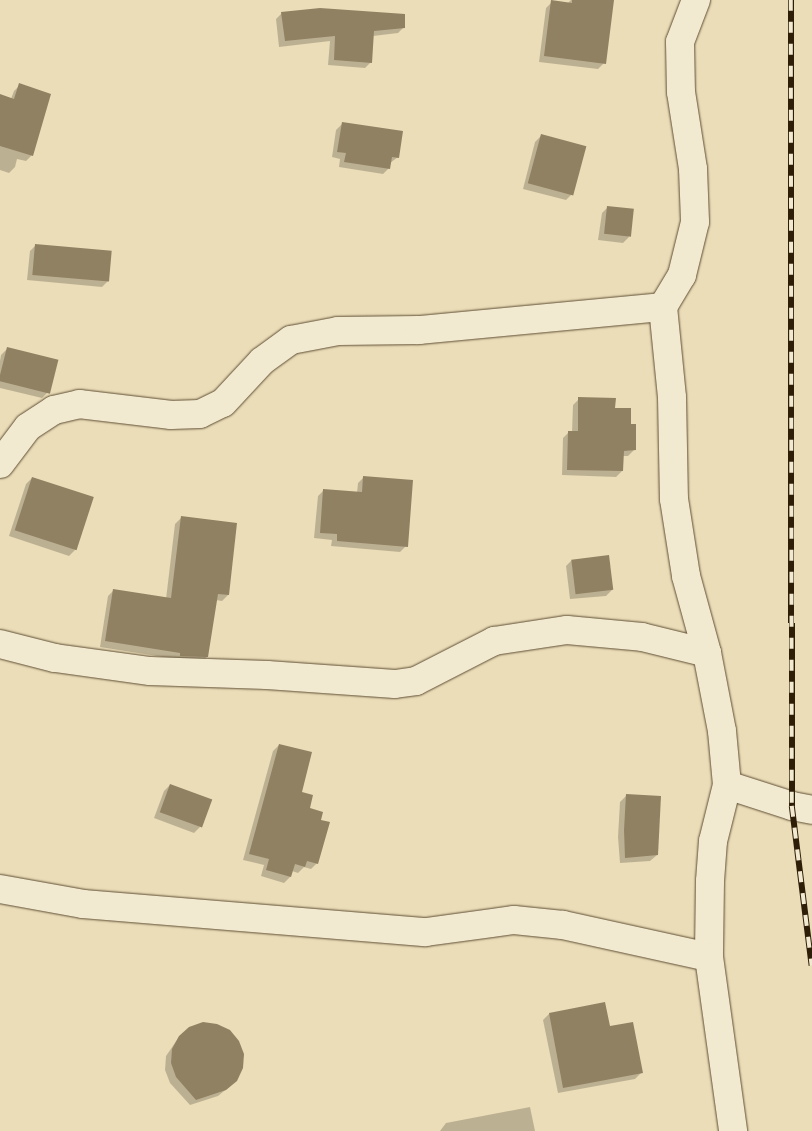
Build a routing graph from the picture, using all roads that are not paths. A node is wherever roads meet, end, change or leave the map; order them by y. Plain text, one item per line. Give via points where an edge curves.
1 (696, 0) edge
2 (663, 306) junction
3 (0, 464) edge
4 (0, 644) edge
5 (707, 653) junction
6 (727, 785) junction
7 (812, 810) edge
8 (0, 889) edge
9 (709, 957) junction
10 (733, 1131) edge

1 - 2 street via 680,42 681,92 692,169 695,222 682,275
2 - 3 street via 419,330 338,331 291,340 262,360 223,403 200,414 171,415 79,404 54,410 28,427
2 - 5 street via 672,397 674,499 686,576
4 - 5 street via 55,658 150,671 395,684 416,681 494,641 568,630 642,637
5 - 6 street via 722,731
6 - 7 street
6 - 9 street via 713,841
8 - 9 street via 83,904 426,932 514,920 553,924
9 - 10 street

